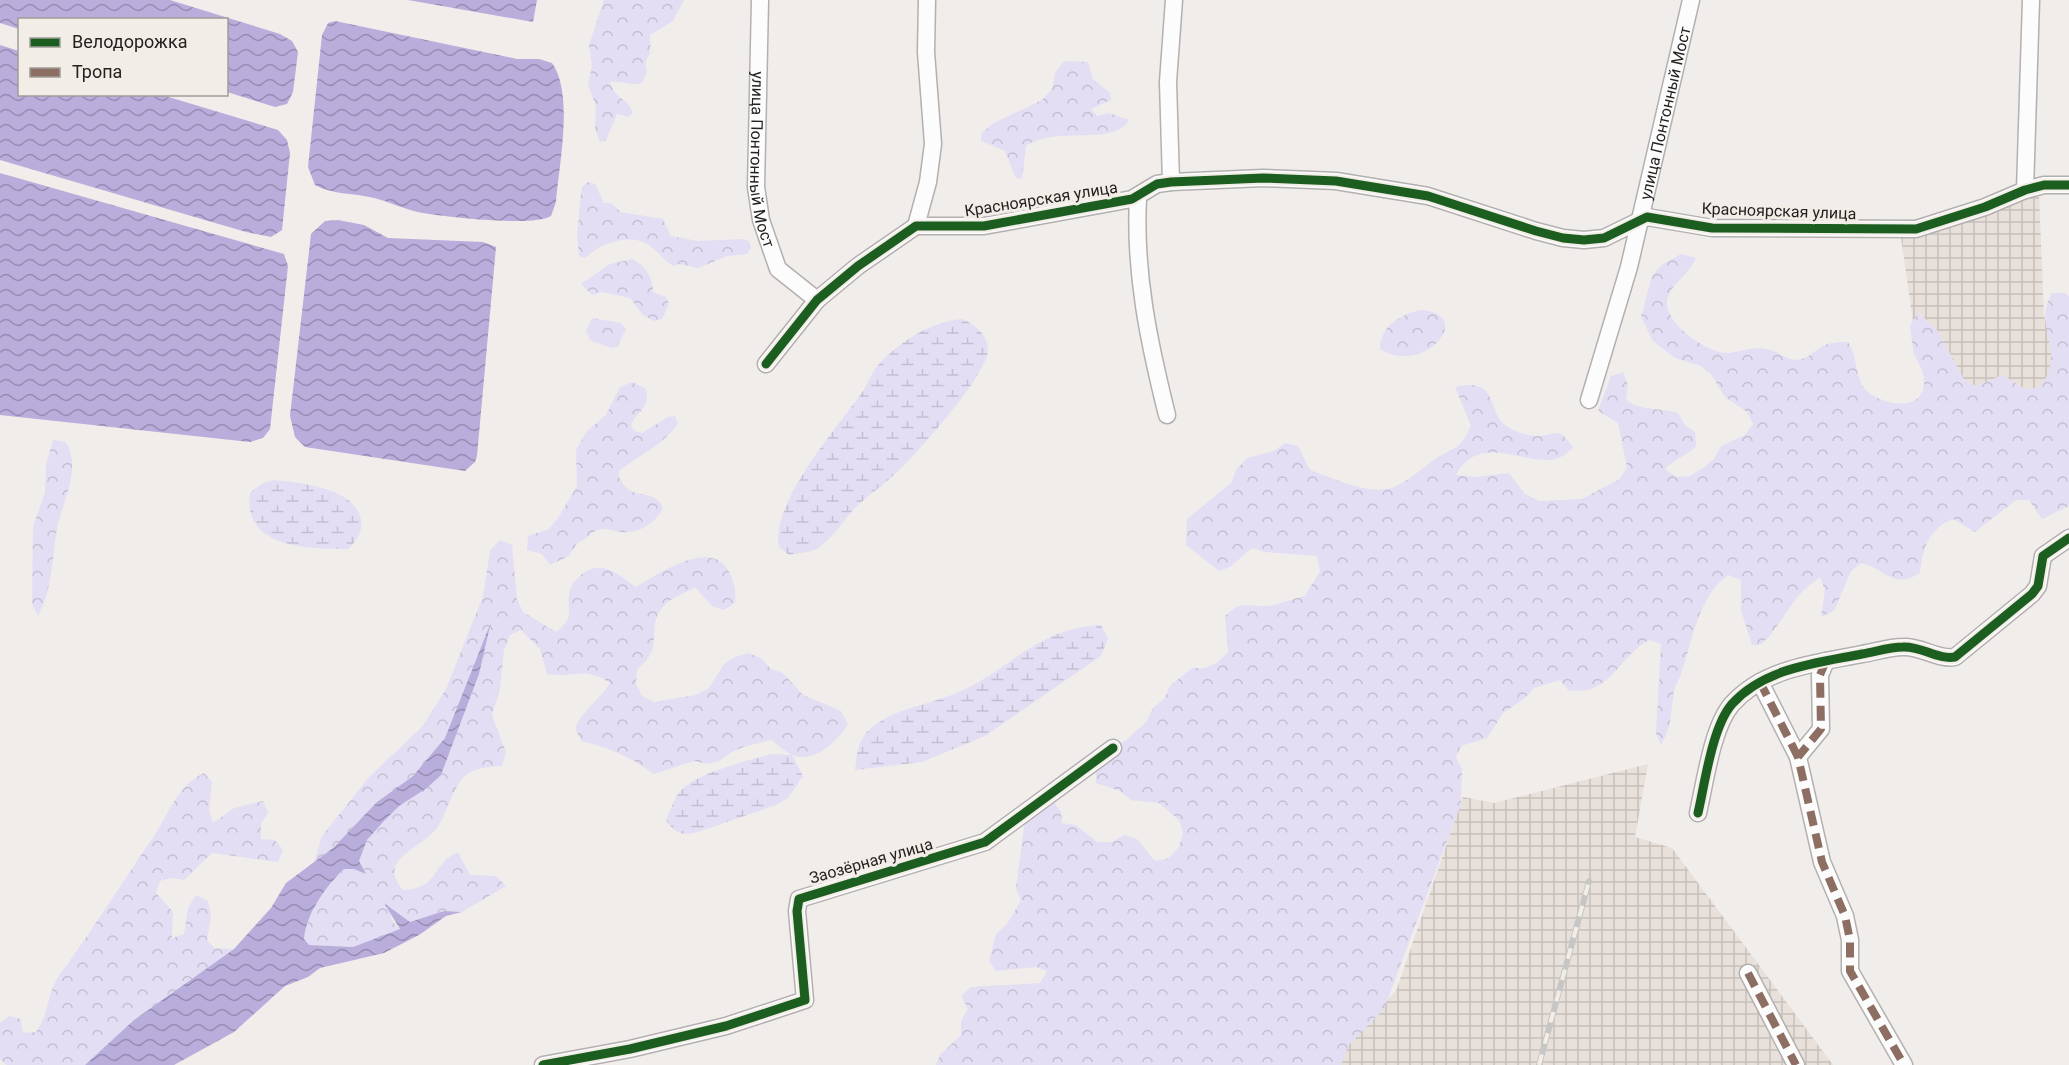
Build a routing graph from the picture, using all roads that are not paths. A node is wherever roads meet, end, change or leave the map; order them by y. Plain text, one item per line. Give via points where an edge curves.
1 (760, 0) edge
2 (927, 0) edge
3 (1174, 0) edge
4 (1691, 0) edge
5 (2031, 0) edge
6 (1171, 182) junction
7 (2069, 185) edge
8 (2025, 190) junction
9 (1138, 198) junction
10 (1639, 220) junction
11 (916, 226) junction
12 (817, 300) junction
13 (766, 364) dead end
14 (1589, 400) dead end
15 (1167, 415) dead end
16 (2069, 538) edge
17 (1826, 661) junction
18 (1760, 681) junction
19 (1113, 748) dead end
20 (1798, 756) junction
21 (1698, 813) dead end
22 (1748, 973) dead end
23 (543, 1065) edge
24 (1796, 1065) edge
25 (1904, 1065) edge

1 - 12 street, улица Понтонный Мост via 756,188 761,220 778,269
2 - 11 street via 926,52 933,144
3 - 6 street via 1168,82
4 - 10 street, улица Понтонный Мост
5 - 8 street
6 - 9 street, Красноярская улица via 1145,189
6 - 10 street, Красноярская улица via 1263,178 1336,181 1428,196 1536,231 1584,240 1604,238
7 - 8 street, Красноярская улица
8 - 10 street, Красноярская улица via 1916,229 1712,228 1659,218
9 - 11 street, Красноярская улица via 984,226
9 - 15 street via 1136,229 1147,335
10 - 14 street, улица Понтонный Мост
11 - 12 street
12 - 13 street
16 - 17 street via 2043,556 2038,586 2032,594 1955,657 1946,659 1921,649 1901,647
17 - 18 street
17 - 20 street via 1820,675 1821,729
18 - 20 street
18 - 21 street via 1731,705 1721,726
19 - 23 street, Заозёрная улица via 985,842 799,899 805,1000 726,1026
20 - 25 street via 1822,862 1848,932 1850,971
22 - 24 street

